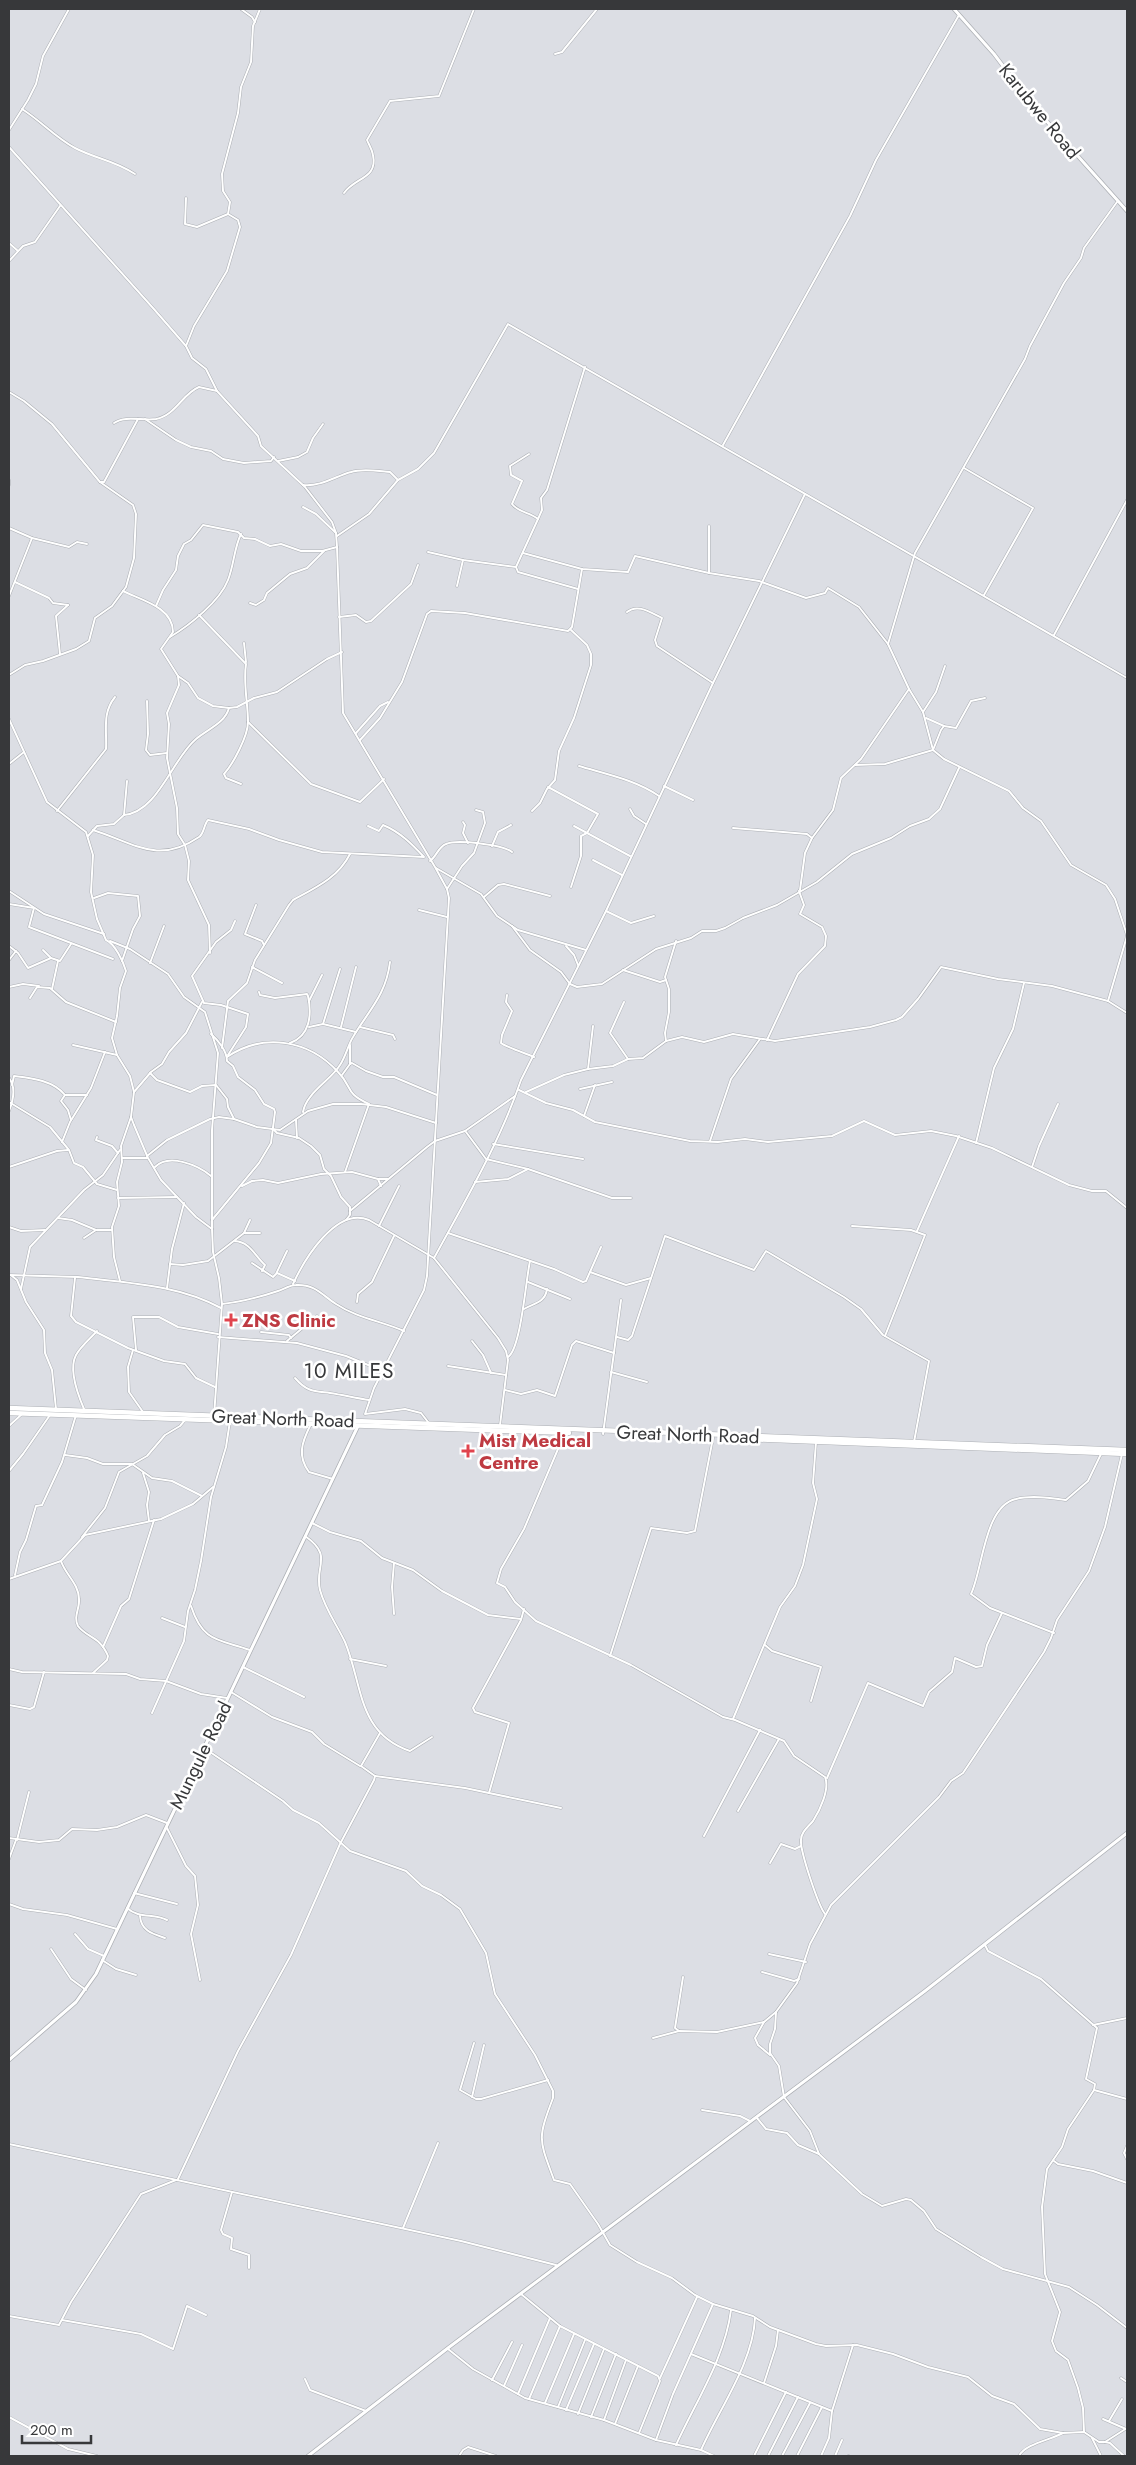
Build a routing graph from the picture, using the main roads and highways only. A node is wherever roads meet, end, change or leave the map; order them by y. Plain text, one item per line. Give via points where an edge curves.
1 (9, 1408) edge
2 (9, 1413) edge
3 (54, 1413) junction
4 (214, 1418) junction
5 (500, 1429) junction
6 (603, 1432) junction
7 (1126, 1451) edge

1 - 3 highway, Great North Road
2 - 3 highway, Great North Road
3 - 4 highway, Great North Road
3 - 4 highway, Great North Road via 84,1411
4 - 5 highway, Great North Road
4 - 5 highway, Great North Road via 230,1422
5 - 6 highway, Great North Road
5 - 6 highway, Great North Road
6 - 7 highway, Great North Road
6 - 7 highway, Great North Road via 1101,1453

